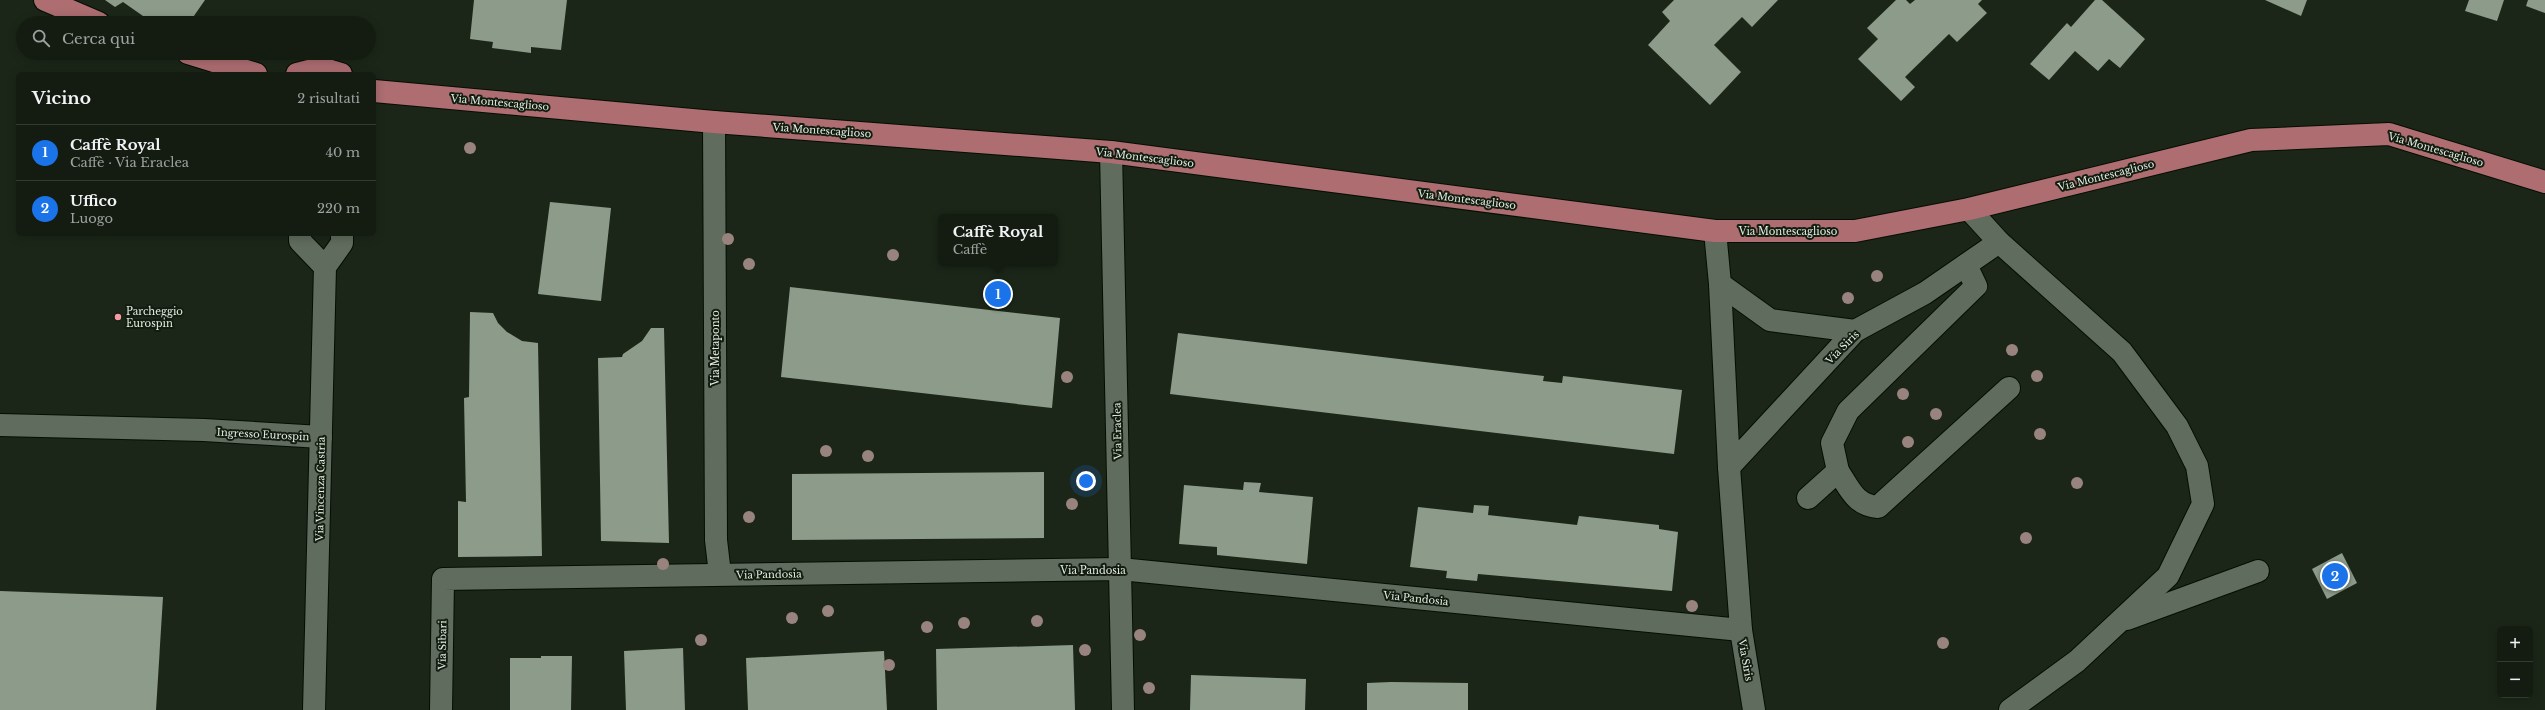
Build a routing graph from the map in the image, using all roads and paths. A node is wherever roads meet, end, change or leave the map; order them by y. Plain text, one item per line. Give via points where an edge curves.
1 (45, 0) edge
2 (83, 16) edge
3 (211, 60) edge
4 (250, 72) edge
5 (305, 72) edge
6 (334, 72) edge
7 (376, 91) edge
8 (714, 122) junction
9 (1111, 152) junction
10 (2545, 182) edge
11 (1969, 209) junction
12 (1715, 231) junction
13 (300, 236) edge
14 (342, 236) edge
15 (1999, 242) junction
16 (1966, 265) junction
17 (325, 267) junction
18 (1720, 284) junction
19 (1855, 332) junction
20 (2009, 388) dead end
21 (0, 425) edge
22 (321, 437) junction
23 (1729, 467) junction
24 (1838, 471) junction
25 (1808, 498) dead end
26 (1120, 569) junction
27 (2258, 571) dead end
28 (720, 574) junction
29 (443, 579) joint
30 (2118, 623) junction
31 (1741, 630) junction
32 (314, 710) edge
33 (441, 710) edge
34 (1123, 710) edge
35 (1754, 710) edge
36 (2010, 710) edge

1 - 2 main road
3 - 4 main road
5 - 6 main road via 321,68
7 - 8 main road, Via Montescaglioso
8 - 9 main road, Via Montescaglioso
8 - 28 street, Via Metaponto via 716,532
9 - 12 main road, Via Montescaglioso
9 - 26 street, Via Eraclea
10 - 11 main road, Via Montescaglioso via 2389,134 2251,140
11 - 12 main road, Via Montescaglioso via 1855,231
11 - 15 street
12 - 18 street, Via Siris
13 - 17 street via 300,241
14 - 17 street via 342,243
15 - 16 street, Via Siris
15 - 30 street via 2122,352 2176,426 2197,466 2203,504 2168,576
16 - 19 street, Via Siris
16 - 24 street via 1976,286 1848,410 1832,443
17 - 22 street, Via Vincenza Castria
18 - 19 street via 1770,320
18 - 23 street, Via Siris
19 - 23 street, Via Siris
20 - 24 street via 1878,507 1865,506
21 - 22 street, Ingresso Eurospin via 204,430
22 - 32 street, Via Vincenza Castria
23 - 31 street, Via Siris
24 - 25 street
26 - 28 street, Via Pandosia
26 - 31 street, Via Pandosia
26 - 34 street, Via Eraclea
27 - 30 street
28 - 29 street, Via Pandosia
29 - 33 street, Via Sibari
30 - 36 street via 2077,661
31 - 35 street, Via Siris

